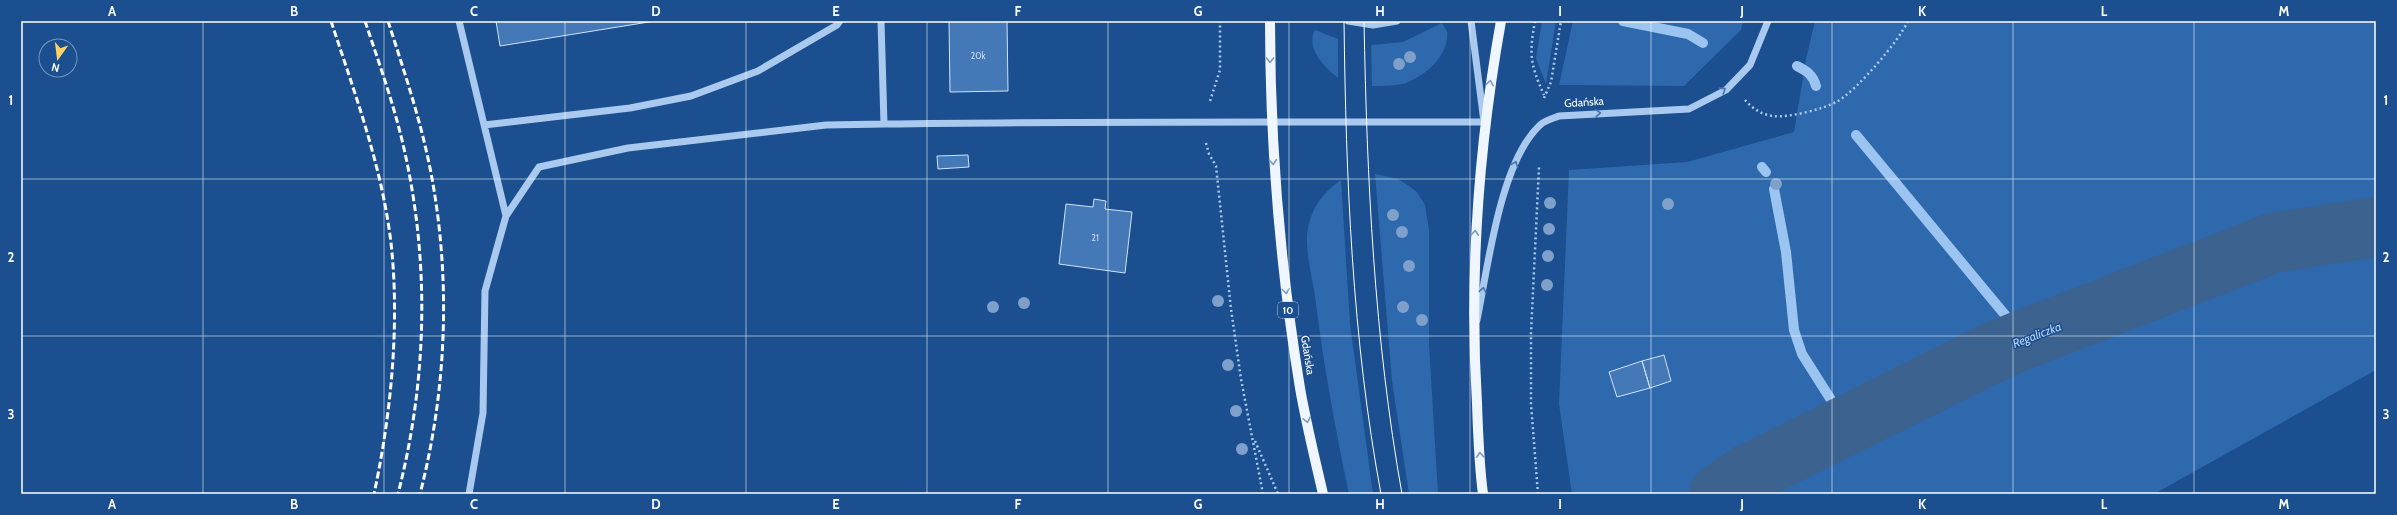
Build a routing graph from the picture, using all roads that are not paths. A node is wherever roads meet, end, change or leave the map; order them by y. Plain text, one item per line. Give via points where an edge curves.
1 (459, 21) edge
2 (840, 21) edge
3 (881, 21) edge
4 (1270, 21) edge
5 (1348, 21) edge
6 (1397, 21) edge
7 (1471, 21) edge
8 (1501, 21) edge
9 (1768, 21) edge
10 (1484, 122) junction
11 (1271, 123) junction
12 (884, 124) junction
13 (484, 125) junction
14 (506, 216) junction
15 (1473, 342) junction
16 (469, 494) edge
17 (1323, 494) edge
18 (1483, 494) edge

1 - 13 lane
2 - 13 lane via 758,71 690,96 630,108
3 - 12 lane
4 -> 11 main road, Gdańska / 10
5 - 6 lane via 1373,25
7 - 10 lane
10 -> 8 main road
15 -> 9 lane, Gdańska via 1500,208 1519,156 1541,124 1560,116 1689,109 1726,90 1750,65
10 - 11 lane
15 -> 10 main road via 1474,232
11 - 12 lane via 1207,121
11 -> 17 main road, Gdańska / 10 via 1276,197 1289,312 1301,389
12 - 14 lane via 826,125 628,148 539,167
13 - 14 lane
14 - 16 lane via 486,291 484,414
18 -> 15 main road

